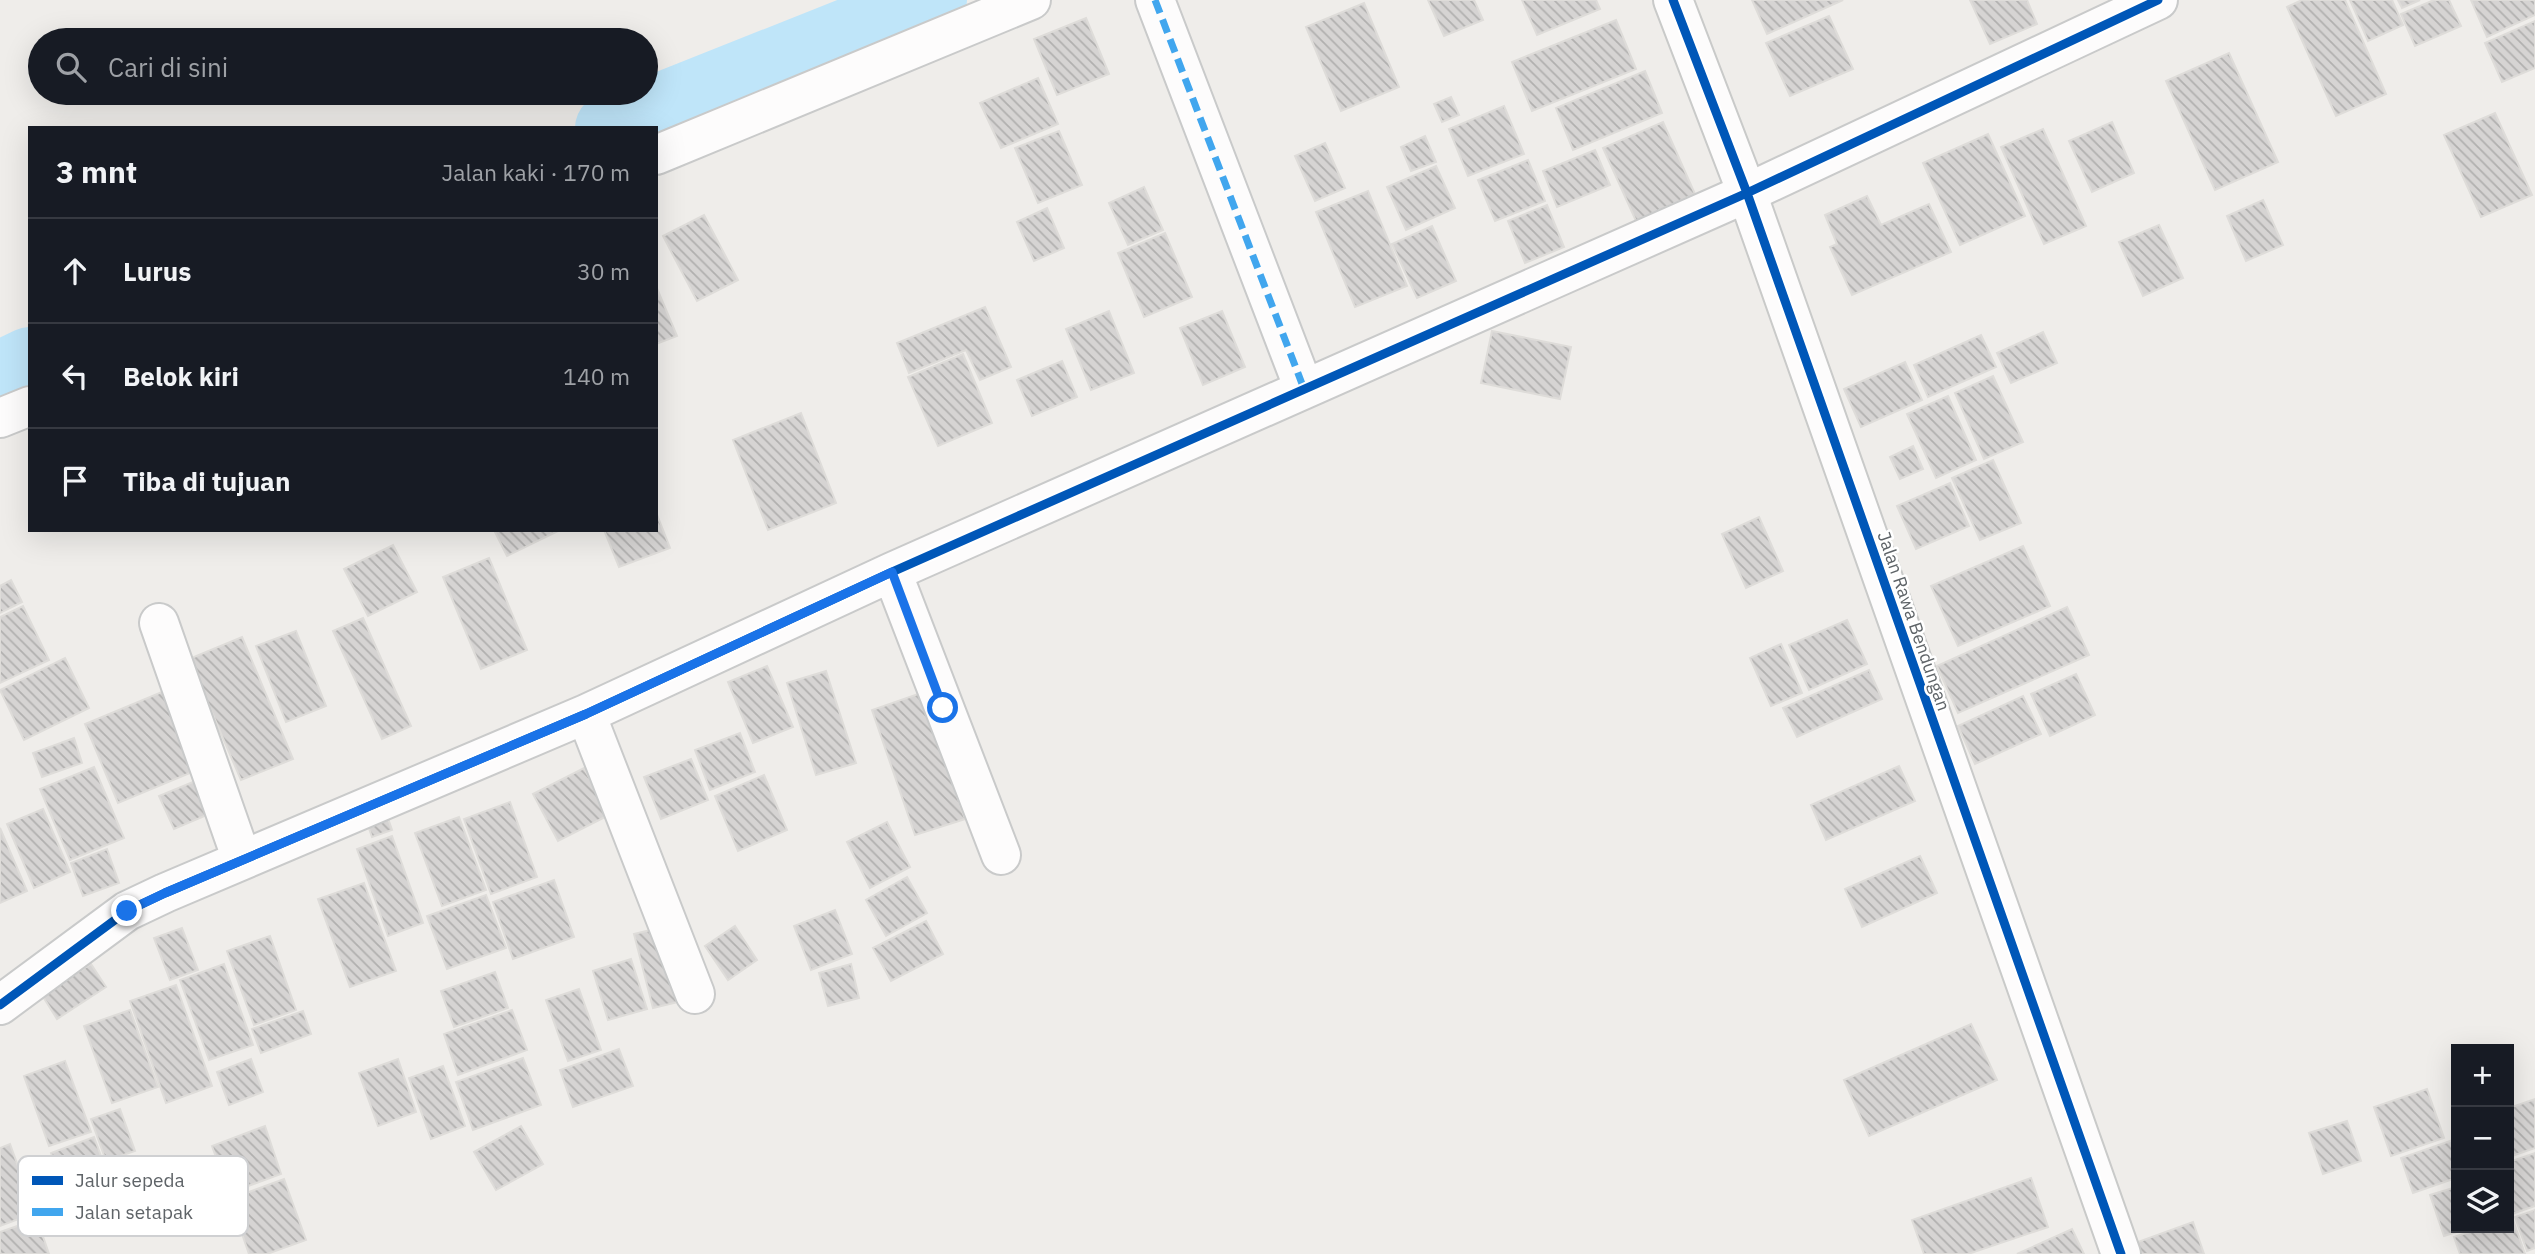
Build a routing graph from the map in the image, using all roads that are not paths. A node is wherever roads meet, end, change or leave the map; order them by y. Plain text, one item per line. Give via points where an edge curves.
1 (1031, 0) edge
2 (1155, 0) edge
3 (1673, 0) edge
4 (2158, 0) edge
5 (658, 154) edge
6 (1747, 193) junction
7 (1304, 389) junction
8 (28, 407) edge
9 (0, 418) edge
10 (892, 572) junction
11 (159, 623) dead end
12 (586, 714) junction
13 (1001, 855) dead end
14 (242, 860) junction
15 (695, 994) dead end
16 (0, 1005) edge
17 (2120, 1254) edge

1 - 5 street
2 - 7 street
3 - 6 street, Jalan Rawa Bendungan
4 - 6 street
6 - 7 street
6 - 17 street, Jalan Rawa Bendungan
7 - 10 street
8 - 9 street
10 - 12 street
10 - 13 street
11 - 14 street
12 - 14 street
12 - 15 street
14 - 16 street via 127,911

